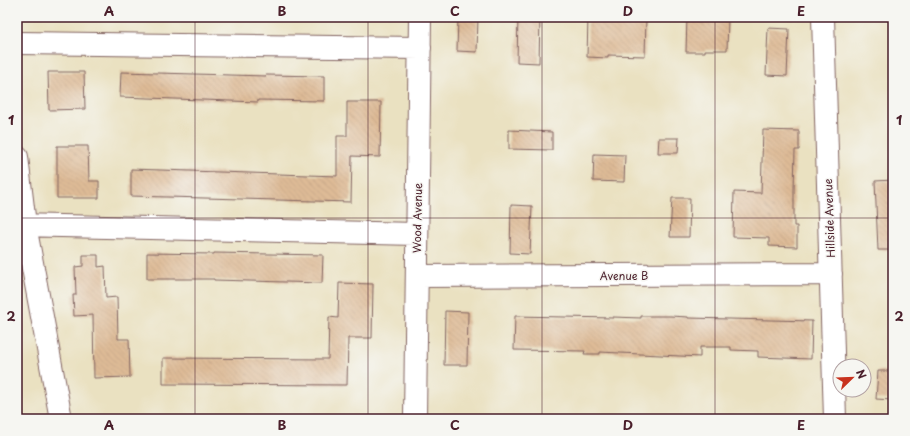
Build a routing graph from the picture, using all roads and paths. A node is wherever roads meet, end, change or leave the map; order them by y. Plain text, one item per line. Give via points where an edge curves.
1 (420, 17) edge
2 (823, 17) edge
3 (17, 42) edge
4 (420, 48) junction
5 (17, 157) edge
6 (21, 225) edge
7 (417, 234) junction
8 (831, 274) junction
9 (417, 276) junction
10 (61, 419) edge
11 (415, 419) edge
12 (835, 419) edge

1 - 4 street, Wood Avenue
2 - 8 street, Hillside Avenue
3 - 4 street
4 - 7 street, Wood Avenue
5 - 6 street
6 - 7 street
6 - 10 street
7 - 9 street, Wood Avenue
8 - 9 street, Avenue B
8 - 12 street, Hillside Avenue
9 - 11 street, Wood Avenue

